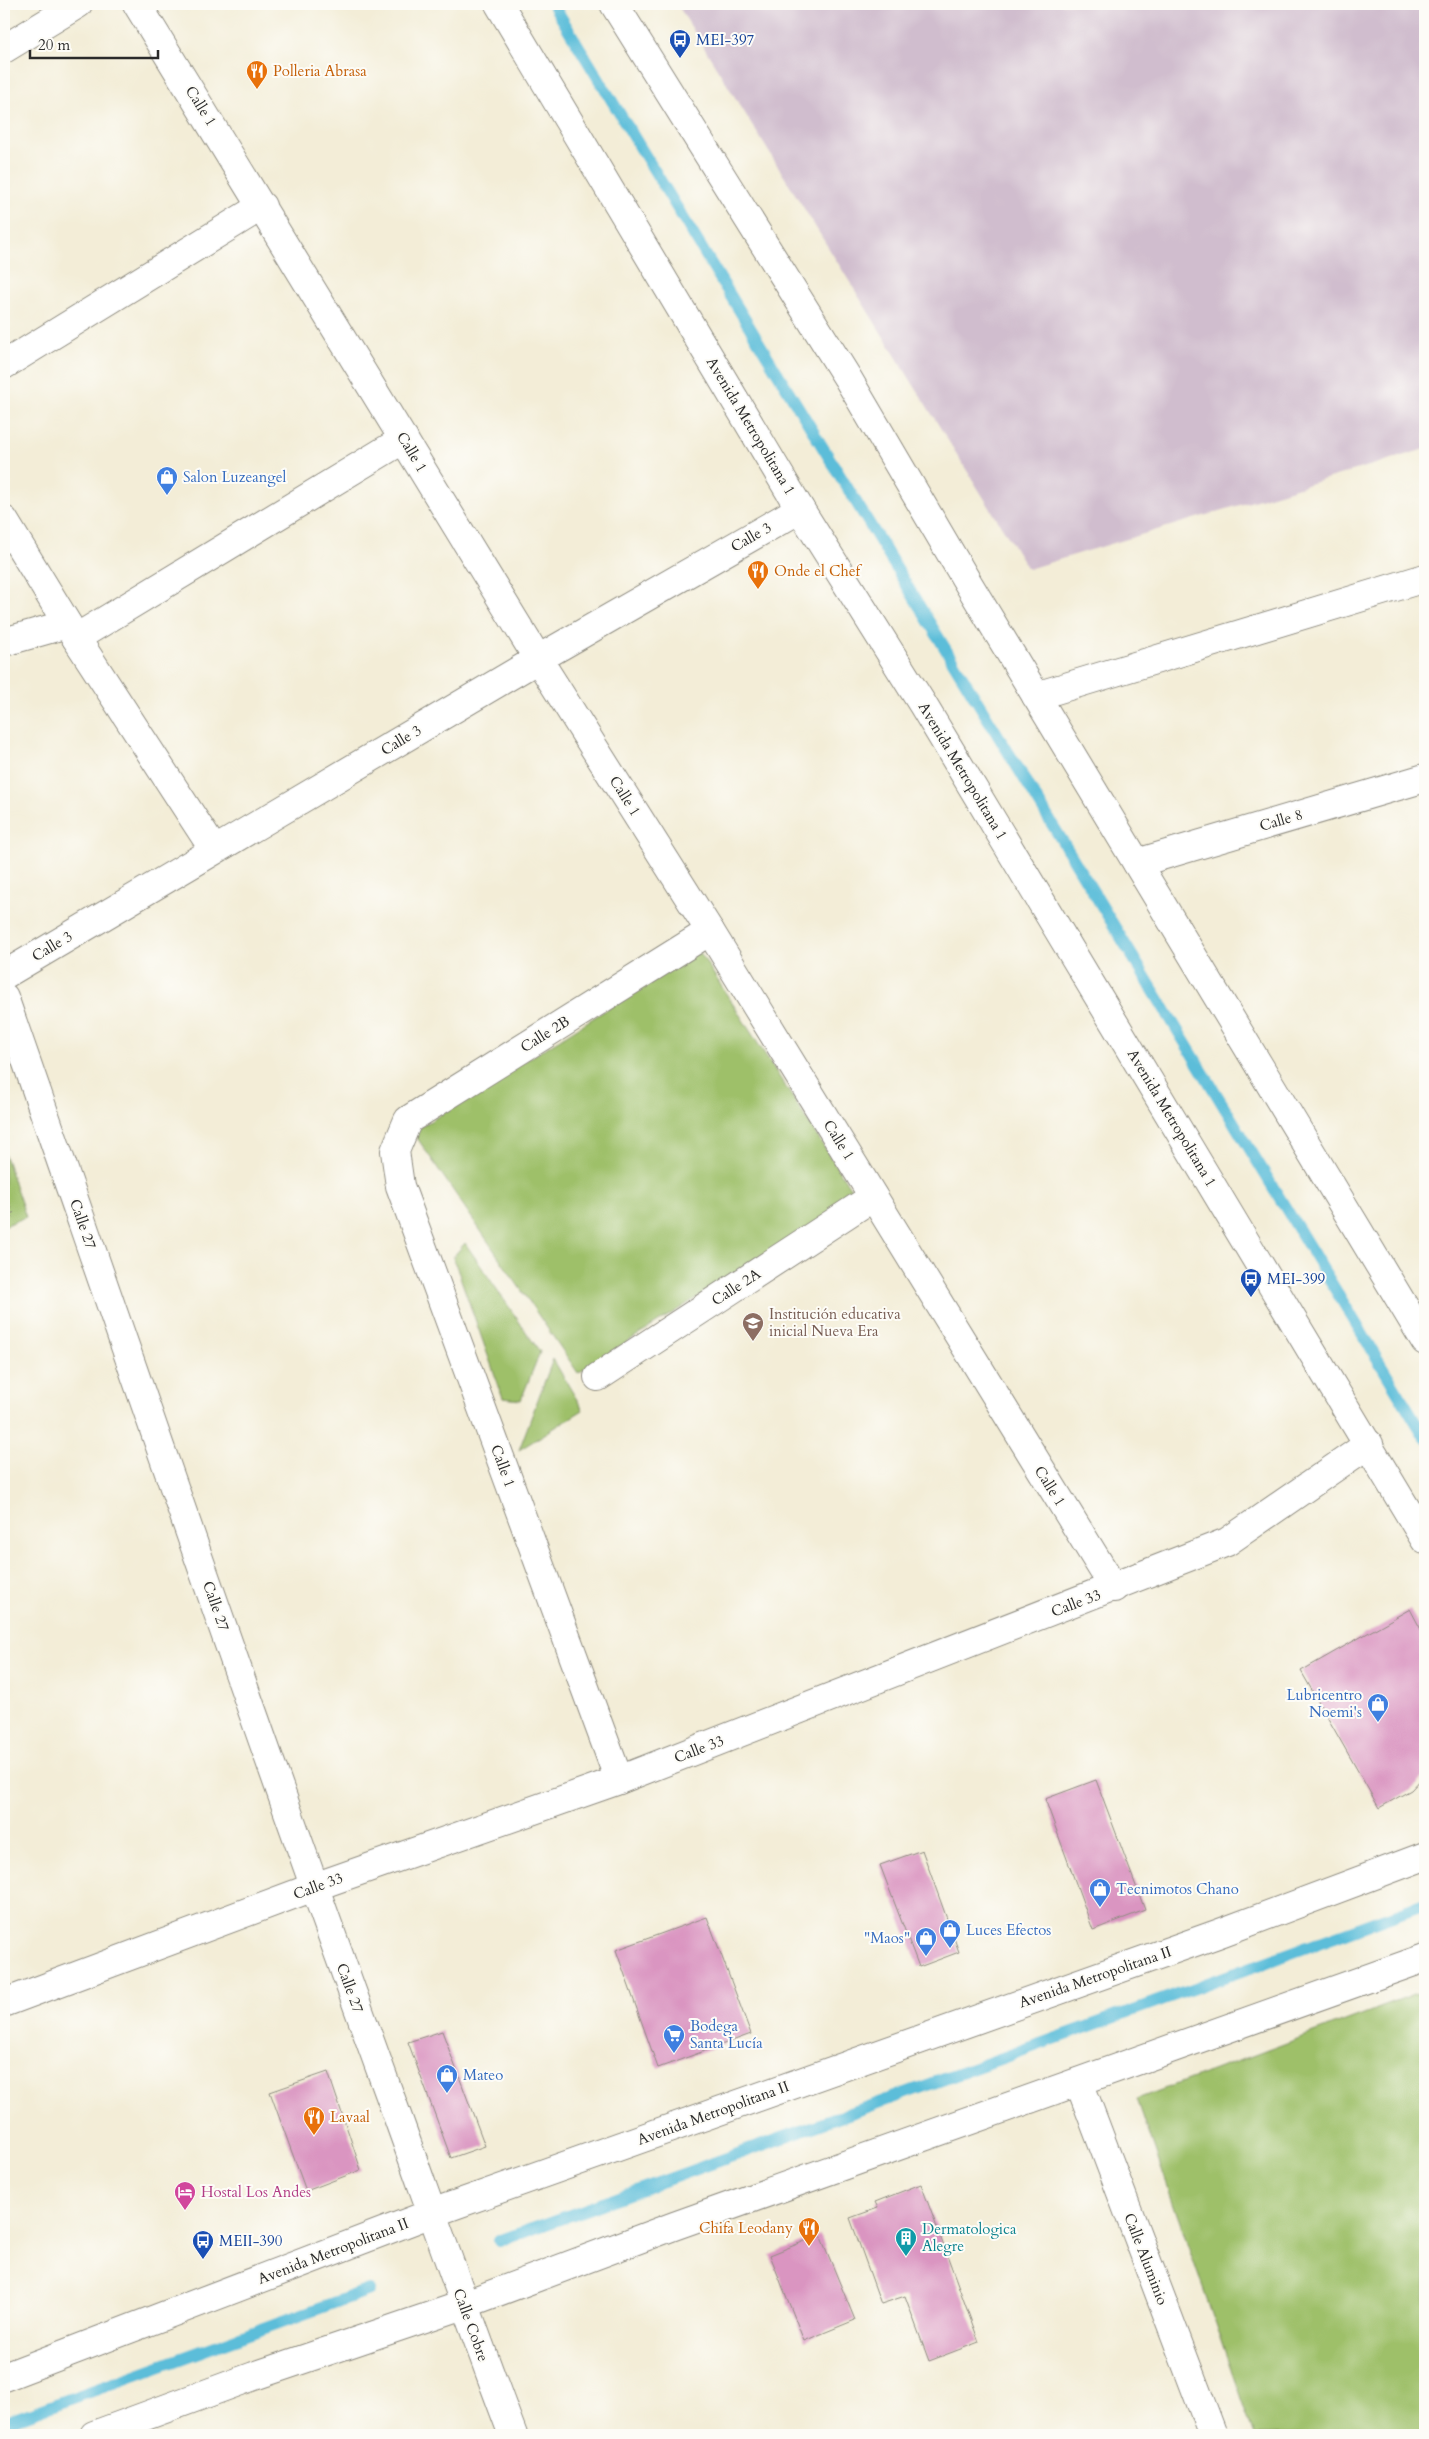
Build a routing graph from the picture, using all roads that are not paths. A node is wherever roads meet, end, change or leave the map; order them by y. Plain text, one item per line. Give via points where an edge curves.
1 (78, 4) edge
2 (137, 4) edge
3 (498, 4) edge
4 (614, 4) edge
5 (4, 49) edge
6 (262, 206) junction
7 (4, 365) edge
8 (404, 439) junction
9 (800, 509) junction
10 (4, 520) edge
11 (1425, 578) edge
12 (72, 631) junction
13 (4, 642) edge
14 (538, 659) junction
15 (1036, 696) junction
16 (1425, 778) edge
17 (214, 850) junction
18 (1137, 863) junction
19 (710, 931) junction
20 (4, 975) edge
21 (4, 997) edge
22 (395, 1151) joint
23 (873, 1196) junction
24 (1425, 1341) edge
25 (598, 1377) dead end
26 (1369, 1444) junction
27 (1425, 1540) edge
28 (1114, 1588) junction
29 (618, 1780) junction
30 (1425, 1856) edge
31 (314, 1887) junction
32 (1425, 1958) edge
33 (4, 2003) edge
34 (1079, 2082) junction
35 (432, 2213) junction
36 (463, 2305) junction
37 (4, 2377) edge
38 (94, 2435) edge
39 (513, 2435) edge
40 (1213, 2435) edge

1 - 5 street
2 - 6 street, Calle 1
3 - 9 street, Avenida Metropolitana 1
4 - 15 street via 847,377
6 - 7 street
6 - 8 street, Calle 1
8 - 12 street
8 - 14 street, Calle 1
9 - 14 street, Calle 3
9 - 26 street, Avenida Metropolitana 1 via 923,705
10 - 12 street
11 - 15 street
12 - 13 street
12 - 17 street
14 - 17 street, Calle 3
14 - 19 street, Calle 1
15 - 18 street
16 - 18 street, Calle 8
17 - 20 street, Calle 3
18 - 24 street
19 - 22 street, Calle 2B via 408,1120
19 - 23 street, Calle 1
21 - 31 street, Calle 27
22 - 29 street, Calle 1 via 400,1186
23 - 25 street, Calle 2A
23 - 28 street, Calle 1
26 - 27 street, Avenida Metropolitana 1
26 - 28 street, Calle 33 via 1227,1542
28 - 29 street, Calle 33
29 - 31 street, Calle 33
30 - 35 street, Avenida Metropolitana II via 1220,1934
31 - 33 street, Calle 33
31 - 35 street, Calle 27
32 - 34 street
34 - 36 street
34 - 40 street, Calle Aluminio
35 - 36 street, Calle Cobre
35 - 37 street, Avenida Metropolitana II
36 - 38 street
36 - 39 street, Calle Cobre

